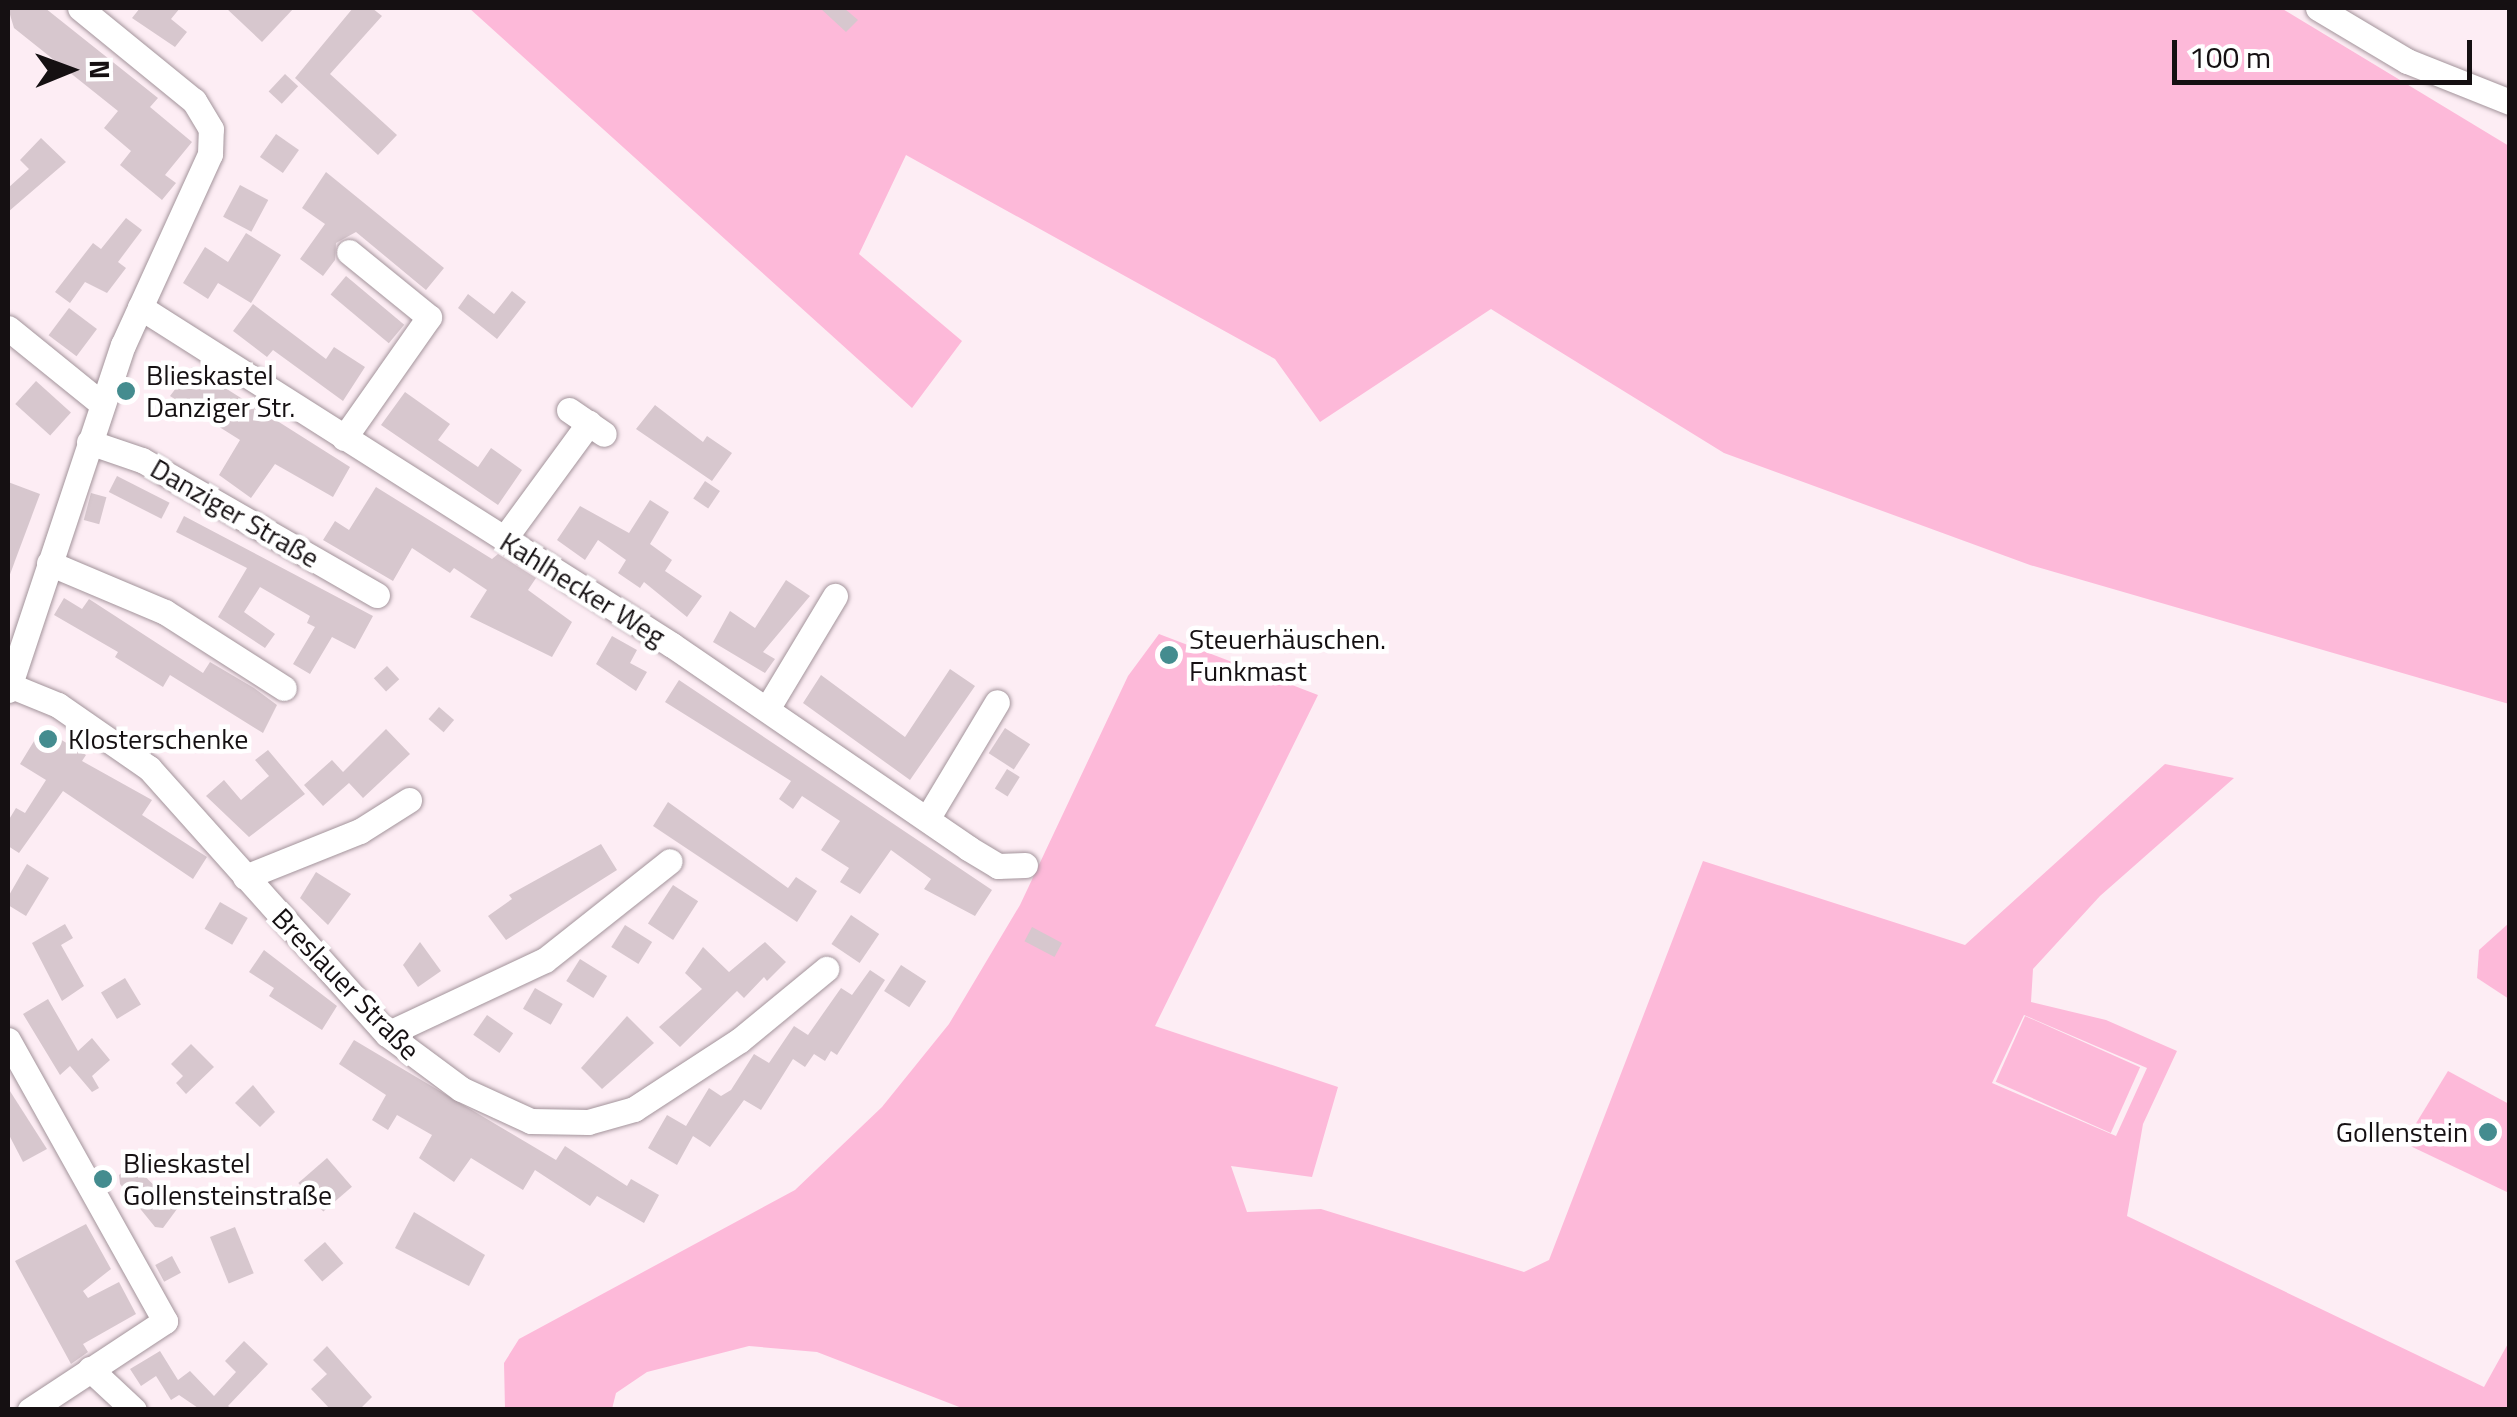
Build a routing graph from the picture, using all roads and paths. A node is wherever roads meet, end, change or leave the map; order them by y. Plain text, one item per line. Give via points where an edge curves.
1 (80, 8) edge
2 (2318, 8) edge
3 (2510, 102) edge
4 (349, 252) dead end
5 (140, 307) junction
6 (8, 328) edge
7 (102, 404) junction
8 (587, 422) dead end
9 (344, 438) junction
10 (89, 442) junction
11 (504, 539) junction
12 (49, 563) junction
13 (377, 594) dead end
14 (836, 596) dead end
15 (8, 688) edge
16 (284, 688) dead end
17 (997, 702) dead end
18 (767, 709) junction
19 (409, 800) dead end
20 (926, 819) junction
21 (670, 861) dead end
22 (1025, 865) dead end
23 (246, 876) junction
24 (826, 969) dead end
25 (388, 1034) junction
26 (8, 1040) edge
27 (90, 1370) junction
28 (30, 1410) edge
29 (134, 1410) edge

1 - 5 street via 194,100 210,128 204,172
2 - 3 street via 2407,61
4 - 9 street via 429,317
5 - 7 street
5 - 9 street, Kahlhecker Weg
6 - 7 street
7 - 10 street
8 - 11 street
9 - 11 street, Kahlhecker Weg
10 - 12 street
10 - 13 street, Danziger Straße via 142,460
11 - 18 street, Kahlhecker Weg
12 - 15 street
12 - 16 street via 165,612
14 - 18 street
15 - 23 street, Breslauer Straße via 58,705 149,768
17 - 20 street
18 - 20 street, Kahlhecker Weg
19 - 23 street via 360,831
20 - 22 street, Kahlhecker Weg via 998,866
21 - 25 street via 545,960
23 - 25 street, Breslauer Straße
24 - 25 street, Breslauer Straße via 683,1079 634,1109 588,1122 531,1120 499,1108 462,1090
26 - 27 street via 165,1321
27 - 28 street
27 - 29 street

